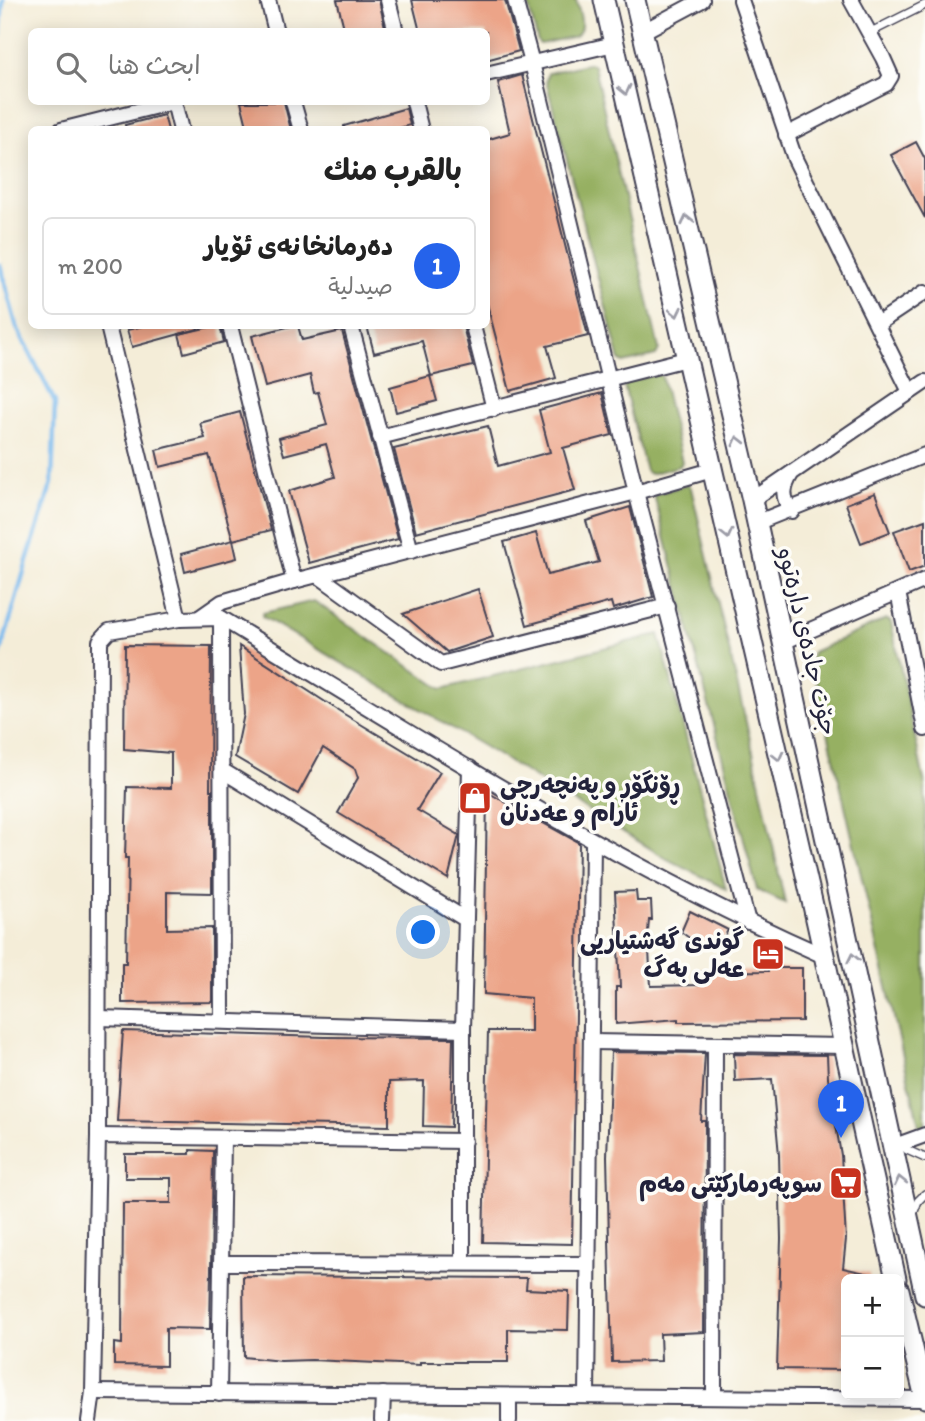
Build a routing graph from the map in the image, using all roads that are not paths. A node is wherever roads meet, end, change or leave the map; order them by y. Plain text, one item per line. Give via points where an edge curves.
1 (268, 0) edge
2 (388, 0) edge
3 (515, 0) edge
4 (604, 0) edge
5 (635, 0) edge
6 (702, 0) edge
7 (741, 0) edge
8 (851, 0) edge
9 (925, 5) edge
10 (275, 28) edge
11 (395, 28) edge
12 (642, 32) junction
13 (869, 33) junction
14 (614, 44) junction
15 (532, 63) junction
16 (490, 73) edge
17 (162, 105) edge
18 (175, 105) edge
19 (294, 105) edge
20 (415, 105) edge
21 (77, 126) edge
22 (180, 126) edge
23 (300, 126) edge
24 (420, 126) edge
25 (786, 135) junction
26 (925, 292) edge
27 (877, 324) junction
28 (109, 329) edge
29 (231, 329) edge
30 (352, 329) edge
31 (473, 329) edge
32 (686, 359) junction
33 (609, 379) junction
34 (925, 382) edge
35 (910, 392) junction
36 (494, 409) junction
37 (380, 437) junction
38 (925, 455) edge
39 (712, 470) junction
40 (792, 472) junction
41 (636, 492) junction
42 (752, 499) junction
43 (792, 510) junction
44 (756, 523) junction
45 (411, 551) junction
46 (319, 576) junction
47 (925, 580) edge
48 (294, 582) junction
49 (898, 592) junction
50 (667, 606) junction
51 (199, 618) junction
52 (221, 618) junction
53 (178, 619) junction
54 (784, 646) junction
55 (755, 659) junction
56 (925, 729) edge
57 (470, 768) junction
58 (223, 771) junction
59 (593, 842) junction
60 (465, 919) junction
61 (748, 922) junction
62 (824, 956) junction
63 (99, 1018) junction
64 (222, 1021) junction
65 (463, 1029) junction
66 (591, 1042) junction
67 (715, 1044) junction
68 (844, 1046) junction
69 (925, 1135) edge
70 (98, 1136) junction
71 (223, 1139) junction
72 (464, 1141) junction
73 (897, 1146) junction
74 (925, 1158) edge
75 (925, 1194) edge
76 (911, 1232) junction
77 (221, 1263) junction
78 (463, 1263) junction
79 (588, 1264) junction
80 (895, 1274) edge
81 (925, 1295) edge
82 (904, 1311) edge
83 (93, 1392) junction
84 (219, 1394) junction
85 (383, 1394) junction
86 (509, 1396) junction
87 (587, 1396) junction
88 (714, 1396) junction
89 (925, 1399) edge
90 (89, 1421) edge
91 (382, 1421) edge
92 (509, 1421) edge

1 - 10 street
2 - 11 street
3 - 15 street
4 - 14 main road
5 - 12 main road, جۆت جادەی دارەتوو
6 - 12 street
7 - 25 street
8 - 13 street
9 - 13 lane
42 -> 12 main road, جۆت جادەی دارەتوو
13 - 25 street via 891,76 886,84
14 - 15 street
14 -> 32 main road
15 - 16 street
15 - 33 street
17 - 21 street
18 - 22 street
19 - 23 street
20 - 24 street
25 - 27 street
26 - 27 street
27 - 35 street
28 - 53 street
29 - 48 street
30 - 37 street
31 - 36 street
32 - 33 street
32 - 39 main road
33 - 36 street
33 - 41 street
34 - 35 street
35 - 40 street
36 - 37 street
37 - 45 street
38 - 43 street
39 - 41 street
39 -> 55 main road
40 - 42 street
40 - 43 street via 783,493
41 - 45 street
41 - 50 street
42 - 44 main road, جۆت جادەی دارەتوو
43 - 44 street
44 - 54 main road, جۆت جادەی دارەتوو
45 - 46 street
46 - 48 street
46 - 50 street via 441,664
47 - 49 street
48 - 51 street via 222,603
49 - 54 street
49 - 56 street
50 - 61 street
51 - 52 street
51 - 53 street
52 - 57 street
52 - 58 street
53 - 63 street via 109,631 100,641
54 - 55 main road
73 -> 54 main road, جۆت جادەی دارەتوو
55 -> 62 main road
57 - 59 street
57 - 60 street
58 - 60 street
58 - 64 street
59 - 61 street
59 - 66 street
60 - 65 street
61 - 62 street
62 - 68 main road
63 - 64 street
63 - 70 street
64 - 65 street
65 - 72 street
66 - 67 street
66 - 79 street
67 - 68 street
67 - 88 street
68 - 80 main road
69 - 73 street
70 - 71 street
70 - 83 street
71 - 72 street
71 - 77 street
72 - 78 street
73 - 74 lane
76 -> 73 main road, جۆت جادەی دارەتوو
75 - 76 lane via 914,1208
76 - 81 main road, جۆت جادەی دارەتوو
77 - 78 street
77 - 84 street
78 - 79 street
79 - 87 street
82 - 89 main road
83 - 84 street
83 - 90 street
84 - 85 street
85 - 86 street
85 - 91 street
86 - 87 street
86 - 92 street
87 - 88 street
88 - 89 street

